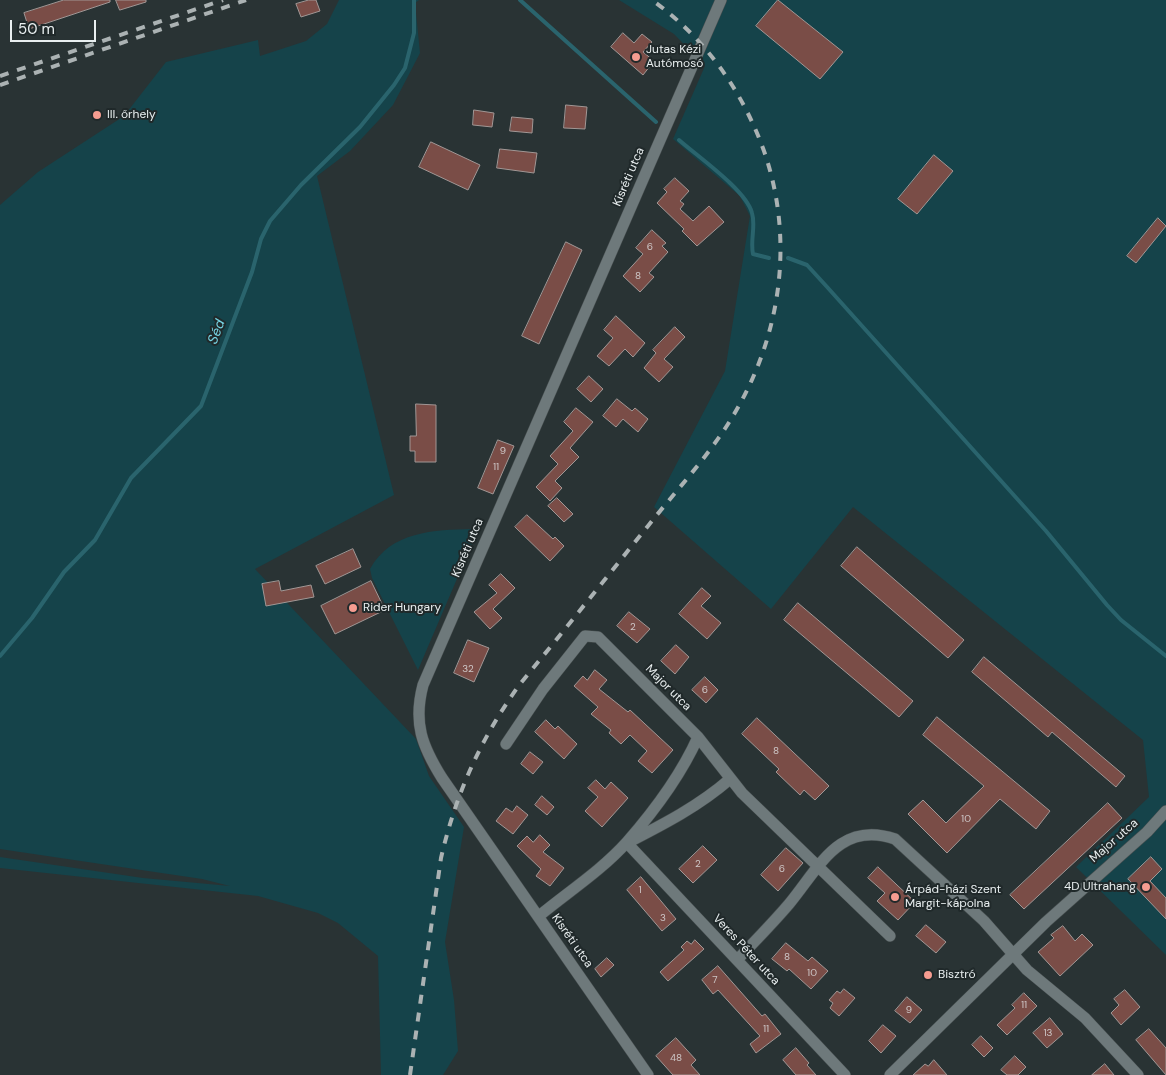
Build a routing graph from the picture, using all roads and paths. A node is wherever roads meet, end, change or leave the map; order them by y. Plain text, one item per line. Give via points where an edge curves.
1 (721, 0) edge
2 (698, 737) junction
3 (506, 744) dead end
4 (730, 779) junction
5 (1166, 811) edge
6 (626, 843) junction
7 (818, 866) junction
8 (538, 916) junction
9 (890, 936) dead end
10 (1015, 954) junction
11 (737, 960) junction
12 (648, 1075) edge
13 (845, 1075) edge
14 (890, 1075) edge
15 (1138, 1075) edge

1 - 8 street, Kisréti utca via 419,699 420,734 431,761
2 - 3 street, Major utca via 598,637 585,636 543,689
2 - 4 street, Major utca
2 - 6 street via 685,766
4 - 6 street via 689,811
4 - 7 street, Major utca
5 - 10 street, Major utca
6 - 8 street
6 - 11 street, Veres Péter utca
7 - 9 street, Major utca
7 - 10 street via 832,850 864,834 879,833 895,839
7 - 11 street via 789,904
8 - 12 street, Kisréti utca
10 - 14 street, Major utca
10 - 15 street via 1027,970 1085,1018
11 - 13 street, Veres Péter utca

